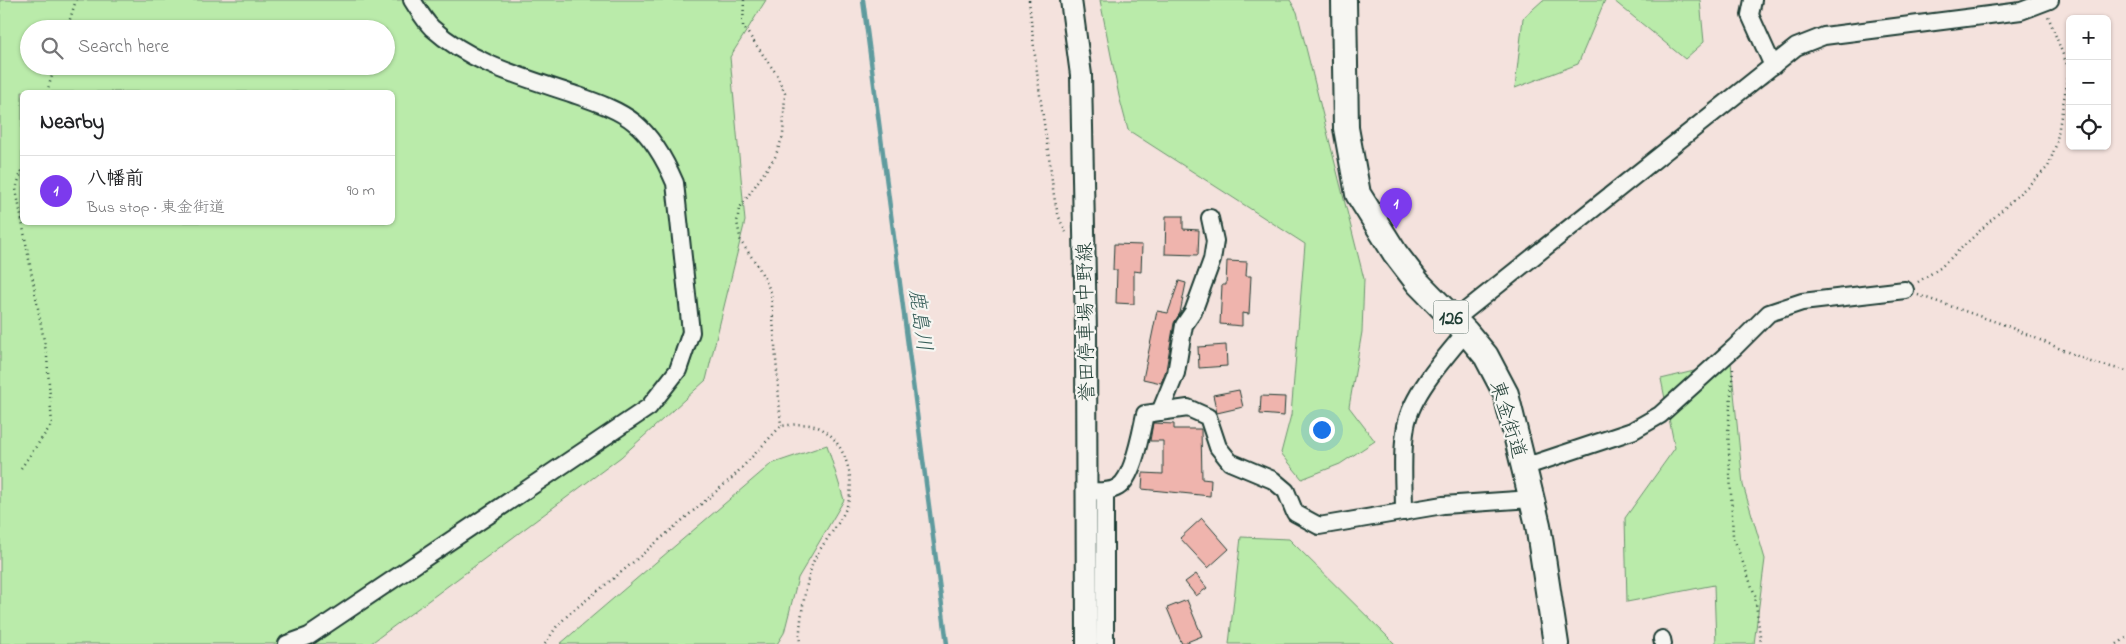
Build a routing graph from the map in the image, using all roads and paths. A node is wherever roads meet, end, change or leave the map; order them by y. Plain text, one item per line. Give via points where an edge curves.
1 (76, 0) edge
2 (412, 0) edge
3 (744, 0) edge
4 (1029, 0) edge
5 (1071, 0) edge
6 (1344, 0) edge
7 (1753, 0) edge
8 (2047, 1) edge
9 (70, 20) edge
10 (1773, 66) junction
11 (52, 75) edge
12 (48, 90) edge
13 (20, 176) edge
14 (20, 211) edge
15 (1210, 218) dead end
16 (23, 225) edge
17 (1085, 248) junction
18 (1905, 290) junction
19 (1460, 326) junction
20 (1735, 347) junction
21 (2126, 371) edge
22 (1160, 412) junction
23 (781, 426) junction
24 (1524, 467) junction
25 (21, 468) dead end
26 (1096, 491) junction
27 (1532, 500) junction
28 (1404, 512) junction
29 (2126, 638) edge
30 (286, 644) edge
31 (546, 644) edge
32 (800, 644) edge
33 (1086, 644) edge
34 (1106, 644) edge
35 (1556, 644) edge
36 (1761, 644) edge
37 (2117, 644) edge

1 - 9 path
2 - 30 street via 430,26 457,48 489,65 609,108 634,123 654,146 675,183 691,332 678,370 648,407 309,636
3 - 23 path via 743,26 775,72 785,93 782,136 775,157 739,209 737,222 741,242 771,292
4 - 17 path via 1034,56 1059,221 1067,234
5 - 17 main road, 誉田停車場中野線 via 1081,75
6 - 19 highway, 東金街道 / 126 via 1346,128 1358,194 1395,253
7 - 10 street via 1750,15
8 - 10 street via 2021,11 1824,36 1796,47
8 - 18 path via 2069,70 2056,145 2048,167 1940,268
10 - 19 street
11 - 12 path
13 - 14 path via 16,189
15 - 22 street via 1215,241 1212,260 1193,312 1184,326 1176,373
16 - 25 path via 47,356 52,424
17 - 26 main road, 誉田停車場中野線
18 - 20 street via 1802,302 1769,313
18 - 21 path via 2005,324 2091,362
19 - 24 highway, 東金街道 / 126 via 1486,356 1506,394
19 - 28 street via 1442,361 1420,392 1406,425
20 - 24 street via 1660,416 1632,431
20 - 36 path via 1728,431 1733,536 1755,595
22 - 26 street via 1145,414 1130,471 1119,487
22 - 28 street via 1188,408 1208,417 1218,447 1230,462 1273,480 1286,491 1295,513 1318,526
23 - 31 path via 733,477 570,613
23 - 32 path via 812,425 825,431 835,440 849,467 849,500 815,559 800,624
24 - 27 highway, 東金街道 / 126
26 - 33 main road, 誉田停車場中野線
26 - 34 street
27 - 28 street via 1443,505
27 - 35 highway, 東金街道 / 126
29 - 37 path

